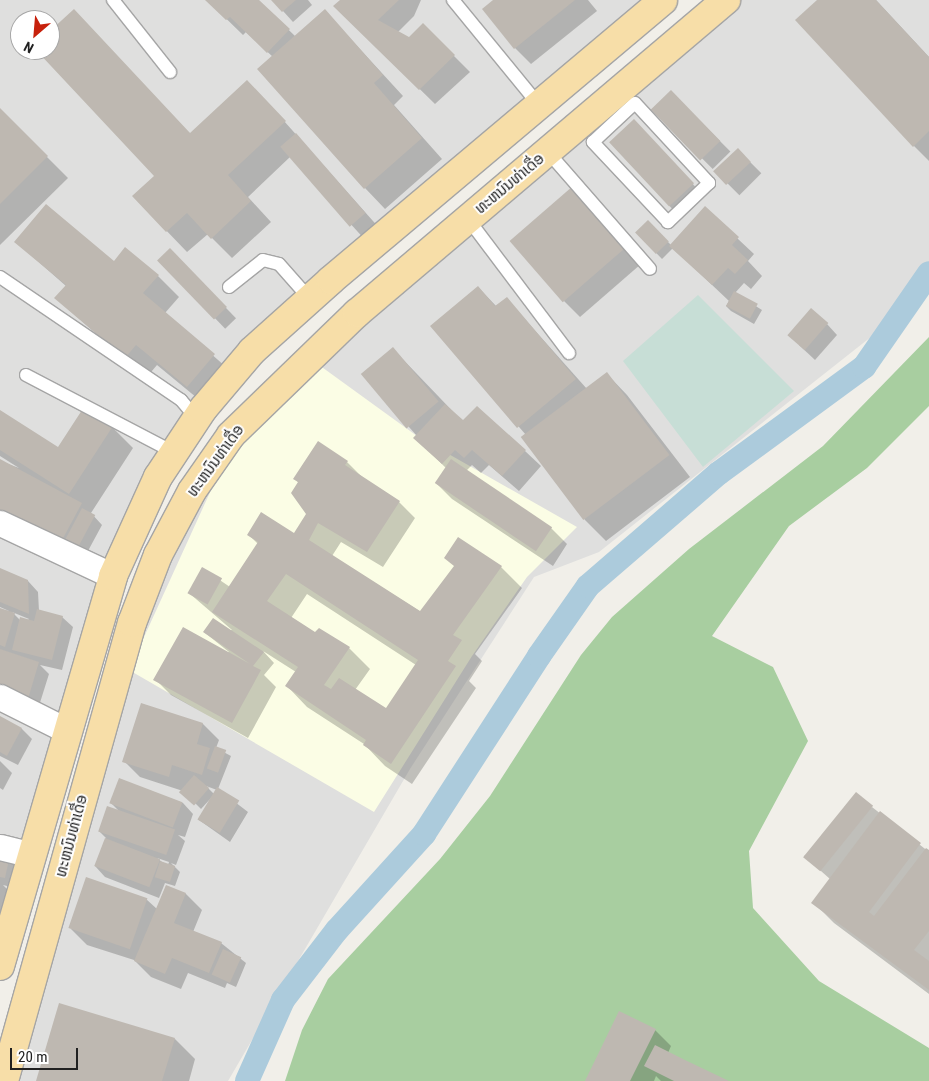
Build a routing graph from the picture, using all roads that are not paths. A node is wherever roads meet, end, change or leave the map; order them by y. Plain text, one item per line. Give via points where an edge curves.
1 (113, 0) edge
2 (453, 0) edge
3 (664, 0) edge
4 (726, 0) edge
5 (170, 72) dead end
6 (635, 91) junction
7 (539, 105) junction
8 (570, 143) junction
9 (468, 219) junction
10 (650, 269) dead end
11 (0, 278) edge
12 (229, 287) dead end
13 (310, 299) junction
14 (569, 352) dead end
15 (26, 375) dead end
16 (196, 419) junction
17 (175, 452) junction
18 (0, 523) edge
19 (113, 576) junction
20 (0, 697) edge
21 (68, 731) junction
22 (0, 847) edge
23 (31, 855) junction
24 (0, 966) edge
25 (4, 1081) edge

1 - 5 lane
2 - 7 lane
3 - 7 main road
4 - 6 main road, ທະຫນົນທ່າເດື່ອ
6 - 8 main road, ທະຫນົນທ່າເດື່ອ
6 - 8 lane via 709,183 668,222
7 - 13 main road
8 - 9 main road, ທະຫນົນທ່າເດື່ອ
8 - 10 lane
9 - 14 lane
9 - 25 main road, ທະຫນົນທ່າເດື່ອ via 357,313 230,435 192,492 158,555 114,683
11 - 16 lane via 181,400
12 - 13 lane via 263,260 279,264
13 - 16 main road via 252,351
15 - 17 lane
16 - 17 main road
17 - 19 main road via 137,518
18 - 19 street
19 - 21 main road
20 - 21 street
21 - 23 main road
22 - 23 street
23 - 24 main road

